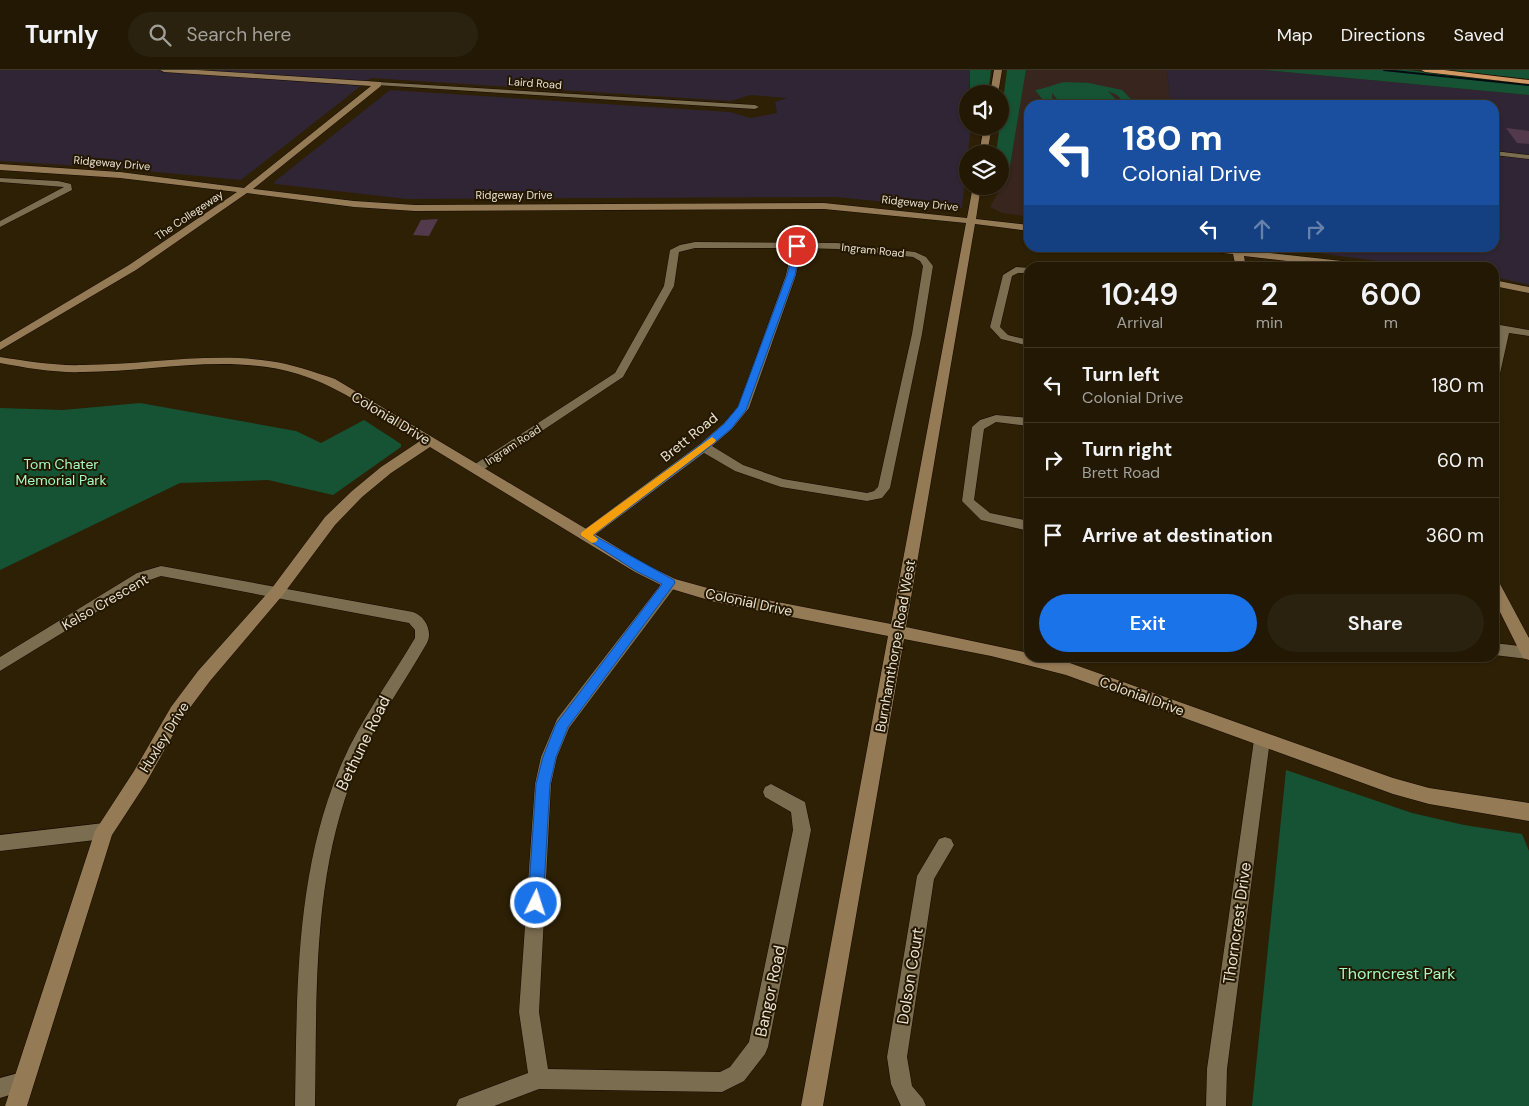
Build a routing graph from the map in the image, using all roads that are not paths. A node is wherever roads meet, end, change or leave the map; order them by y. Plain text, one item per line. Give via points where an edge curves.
1 (164, 70) edge
2 (998, 70) edge
3 (1425, 70) edge
4 (1529, 82) edge
5 (378, 84) junction
6 (996, 85) edge
7 (755, 107) dead end
8 (1499, 154) edge
9 (1529, 157) edge
10 (0, 167) edge
11 (0, 180) edge
12 (246, 190) junction
13 (975, 195) edge
14 (971, 221) junction
15 (0, 224) edge
16 (1024, 227) edge
17 (797, 246) junction
18 (1253, 252) edge
19 (1331, 262) edge
20 (1024, 270) edge
21 (1499, 284) edge
22 (1529, 290) edge
23 (1499, 328) edge
24 (1505, 329) junction
25 (1529, 333) edge
26 (1024, 342) edge
27 (0, 347) edge
28 (1499, 356) edge
29 (0, 360) edge
30 (1024, 421) edge
31 (430, 441) junction
32 (704, 447) junction
33 (476, 469) junction
34 (1024, 525) edge
35 (586, 535) junction
36 (670, 583) junction
37 (277, 592) junction
38 (1499, 596) edge
39 (897, 632) junction
40 (1499, 650) edge
41 (1529, 653) edge
42 (1024, 658) edge
43 (1039, 662) edge
44 (0, 665) edge
45 (1262, 740) junction
46 (771, 792) dead end
47 (1529, 812) edge
48 (104, 831) junction
49 (0, 843) edge
50 (945, 845) dead end
51 (539, 1079) junction
52 (22, 1082) junction
53 (0, 1088) edge
54 (16, 1106) edge
55 (305, 1106) edge
56 (466, 1106) edge
57 (812, 1106) edge
58 (916, 1106) edge
59 (1216, 1106) edge

1 - 5 street, Laird Road
2 - 6 street
3 - 4 highway
5 - 7 street, Laird Road
5 - 12 street, The Collegeway
8 - 9 street
10 - 12 street, Ridgeway Drive via 120,175
11 - 15 street via 68,186 68,190
12 - 14 street, Ridgeway Drive via 415,208 824,206
12 - 27 street, The Collegeway via 188,232
13 - 14 street, Burnhamthorpe Road West
14 - 16 street, Ridgeway Drive
14 - 39 street, Burnhamthorpe Road West
17 - 32 street, Brett Road via 791,275 743,408
17 - 32 street, Ingram Road via 837,246 915,255 928,266 884,488 878,495 867,497 782,483 738,468
17 - 33 street, Ingram Road via 695,245 675,250 669,286 618,375
18 - 19 street
20 - 26 street via 1008,275 995,327 1005,338
21 - 22 street
23 - 24 street
24 - 25 street
24 - 28 street
29 - 31 street, Colonial Drive via 66,369 212,360 281,365 331,382
30 - 34 street via 987,419 978,427 968,501 986,518
31 - 33 street, Colonial Drive
31 - 37 street, Huxley Drive via 357,494 330,521
32 - 35 street, Brett Road
33 - 35 street, Colonial Drive
35 - 36 street, Colonial Drive
36 - 39 street, Colonial Drive via 764,606
36 - 51 street via 563,724 550,757 543,784 529,1012
37 - 44 street, Kelso Crescent via 160,572 142,577
37 - 48 street, Huxley Drive via 177,712
37 - 55 street, Bethune Road via 413,618 422,628 422,638 376,712 347,769 324,832 310,924
38 - 41 street
39 - 42 street, Colonial Drive
39 - 57 street, Burnhamthorpe Road West
40 - 41 street
43 - 45 street, Colonial Drive via 1067,669
45 - 47 street, Colonial Drive via 1411,792
45 - 59 street, Thorncrest Drive via 1217,1069
46 - 51 street, Bangor Road via 799,808 802,830 758,1047 737,1074 722,1082
48 - 49 street
48 - 52 street, Huxley Drive
50 - 58 street, Dolson Court via 926,876 897,1057 899,1079 910,1102
51 - 56 street, Bangor Road
52 - 53 street
52 - 54 street, Huxley Drive

